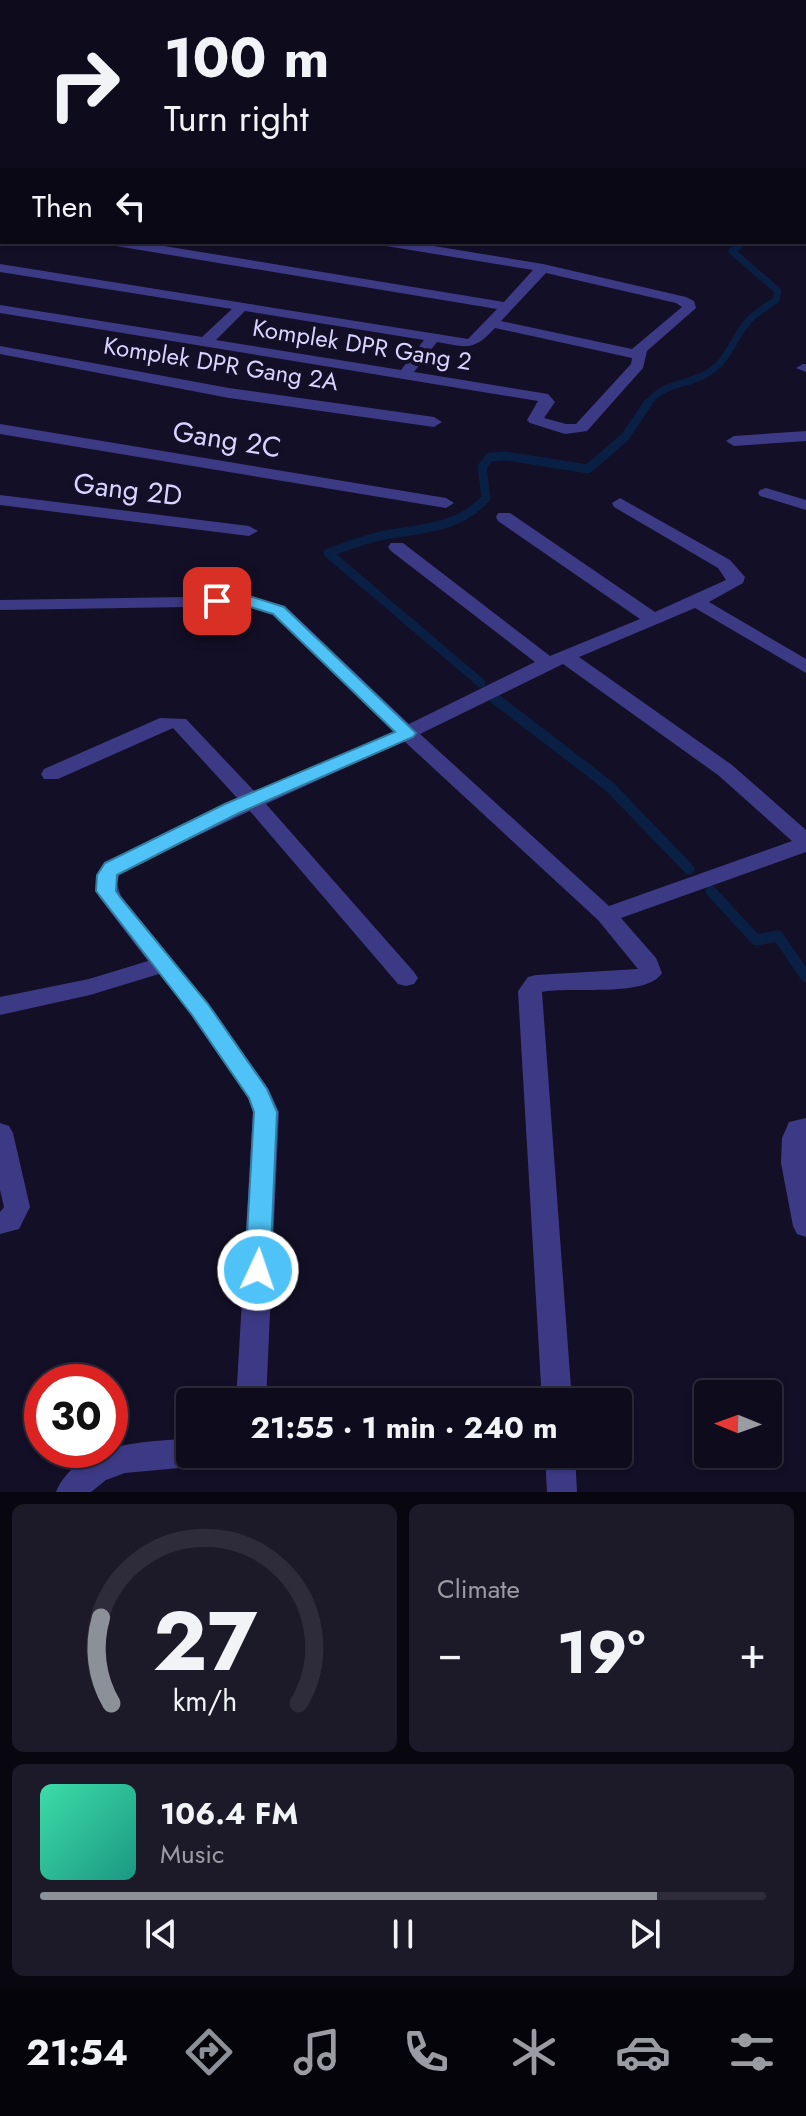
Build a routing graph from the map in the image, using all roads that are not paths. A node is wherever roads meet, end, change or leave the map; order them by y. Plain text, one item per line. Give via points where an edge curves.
1 (128, 244) edge
2 (398, 244) edge
3 (0, 268) edge
4 (543, 268) junction
5 (505, 306) junction
6 (241, 308) junction
7 (0, 309) edge
8 (490, 323) junction
9 (434, 337) junction
10 (206, 342) junction
11 (0, 350) edge
12 (640, 352) junction
13 (405, 374) junction
14 (434, 422) dead end
15 (0, 429) edge
16 (806, 436) edge
17 (734, 441) dead end
18 (766, 493) dead end
19 (0, 500) edge
20 (446, 503) dead end
21 (620, 503) dead end
22 (806, 505) edge
23 (504, 517) dead end
24 (249, 531) dead end
25 (397, 547) dead end
26 (697, 602) junction
27 (0, 605) edge
28 (651, 618) junction
29 (557, 660) junction
30 (806, 667) edge
31 (407, 733) junction
32 (51, 774) dead end
33 (253, 802) junction
34 (806, 843) edge
35 (606, 915) junction
36 (164, 964) junction
37 (406, 978) dead end
38 (0, 1006) edge
39 (806, 1128) edge
40 (0, 1133) edge
41 (0, 1223) edge
42 (806, 1226) edge
43 (252, 1388) edge
44 (556, 1388) edge
45 (176, 1454) edge
46 (561, 1468) edge
47 (71, 1492) edge
48 (562, 1492) edge

1 - 5 street
2 - 4 street
3 - 6 street
4 - 5 street
4 - 12 street via 689,304
5 - 8 street
6 - 9 street
6 - 10 street
7 - 10 street, Komplek DPR Gang 2
8 - 9 street via 475,341
8 - 12 street via 624,353
9 - 13 street
10 - 13 street, Komplek DPR Gang 2
11 - 14 street, Komplek DPR Gang 2A via 229,393
12 - 13 street, Komplek DPR Gang 2 via 638,365 581,428 572,429 535,420 547,402 543,397
15 - 20 street, Gang 2C
16 - 17 street
18 - 22 street
19 - 24 street, Gang 2D
21 - 26 street via 724,564 736,577
23 - 28 street
25 - 29 street
26 - 28 street
26 - 30 street
27 - 31 street via 269,605
28 - 29 street
29 - 31 street
29 - 34 street via 725,770
31 - 33 street
31 - 35 street
32 - 33 street via 174,722
33 - 36 street via 112,867 107,875 106,891
33 - 37 street
34 - 35 street
35 - 44 street via 650,973 637,979 536,983 528,1001
36 - 38 street
36 - 43 street via 266,1112
39 - 42 street via 793,1137 792,1151
40 - 41 street via 17,1207 10,1221
45 - 47 street via 134,1455 96,1472
46 - 48 street

